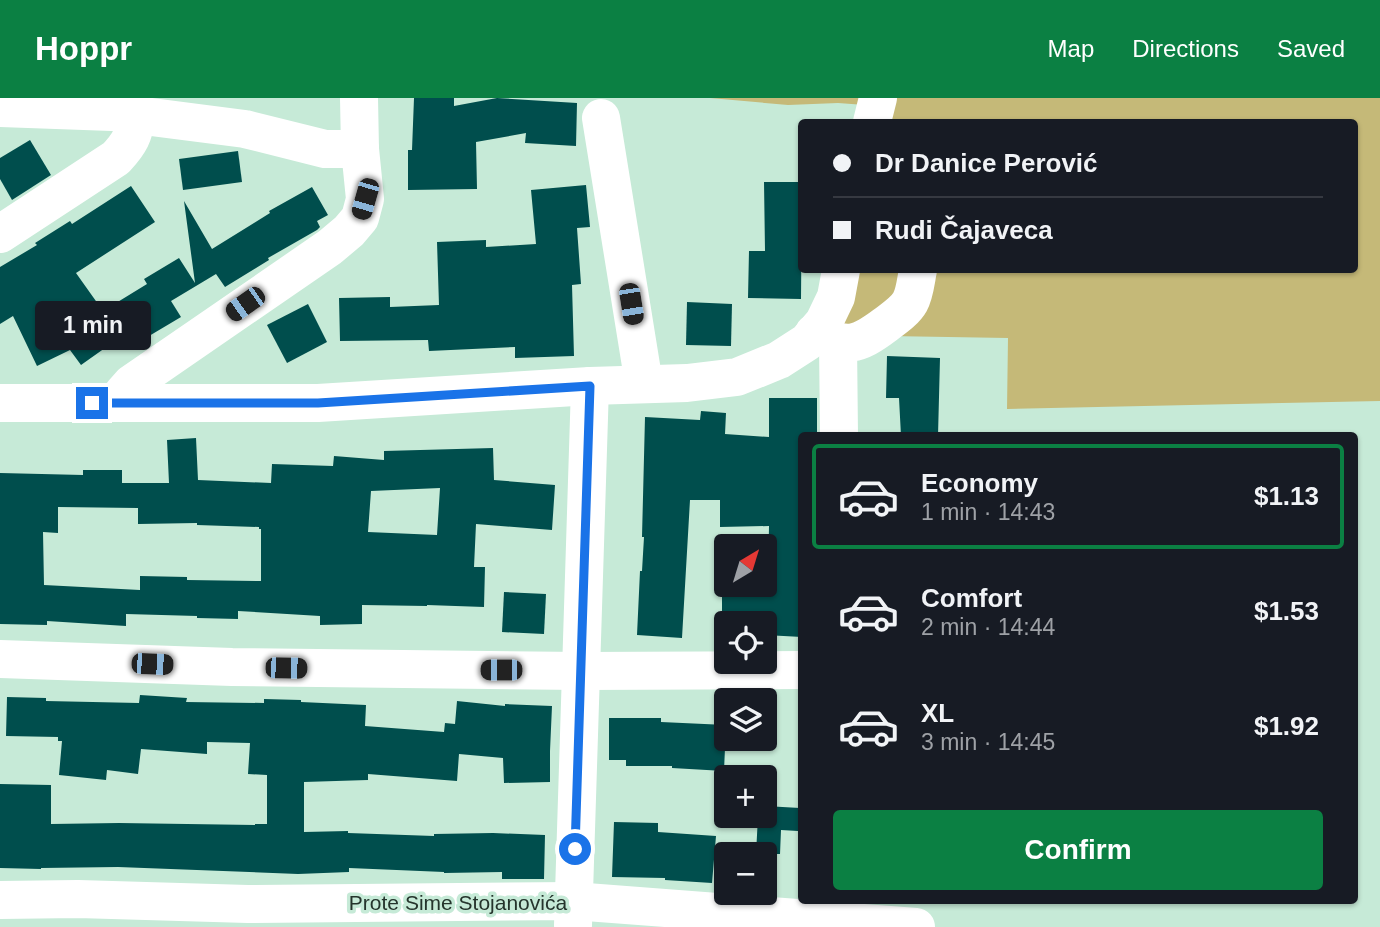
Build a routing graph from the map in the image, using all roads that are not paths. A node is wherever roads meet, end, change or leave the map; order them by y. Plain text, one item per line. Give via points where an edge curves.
1 (359, 98) edge
2 (0, 108) edge
3 (137, 115) junction
4 (601, 118) dead end
5 (360, 149) junction
6 (0, 234) edge
7 (840, 273) edge
8 (917, 273) edge
9 (826, 338) junction
10 (644, 384) junction
11 (590, 386) junction
12 (0, 403) edge
13 (120, 403) junction
14 (838, 432) edge
15 (0, 659) edge
16 (582, 670) junction
17 (798, 670) edge
18 (0, 900) edge
19 (128, 914) edge
20 (573, 914) edge
21 (375, 915) edge
22 (916, 927) edge

1 - 5 street
2 - 3 street
3 - 5 street via 245,129 325,149
3 - 6 street via 135,132 116,158
4 - 10 street
5 - 13 street via 365,199 360,218 349,232 131,383
7 - 9 street via 824,322
8 - 9 street via 910,302 868,338 849,344
9 - 10 street via 807,342 779,360 737,377
9 - 14 street
10 - 11 street
11 - 13 street via 318,403
11 - 16 street
12 - 13 street
15 - 16 street via 232,667
16 - 17 street
16 - 20 street
18 - 19 street, Prote Sime Stojanovića
19 - 21 street, Prote Sime Stojanovića via 248,904
20 - 21 street, Prote Sime Stojanovića
20 - 22 street, Prote Sime Stojanovića

